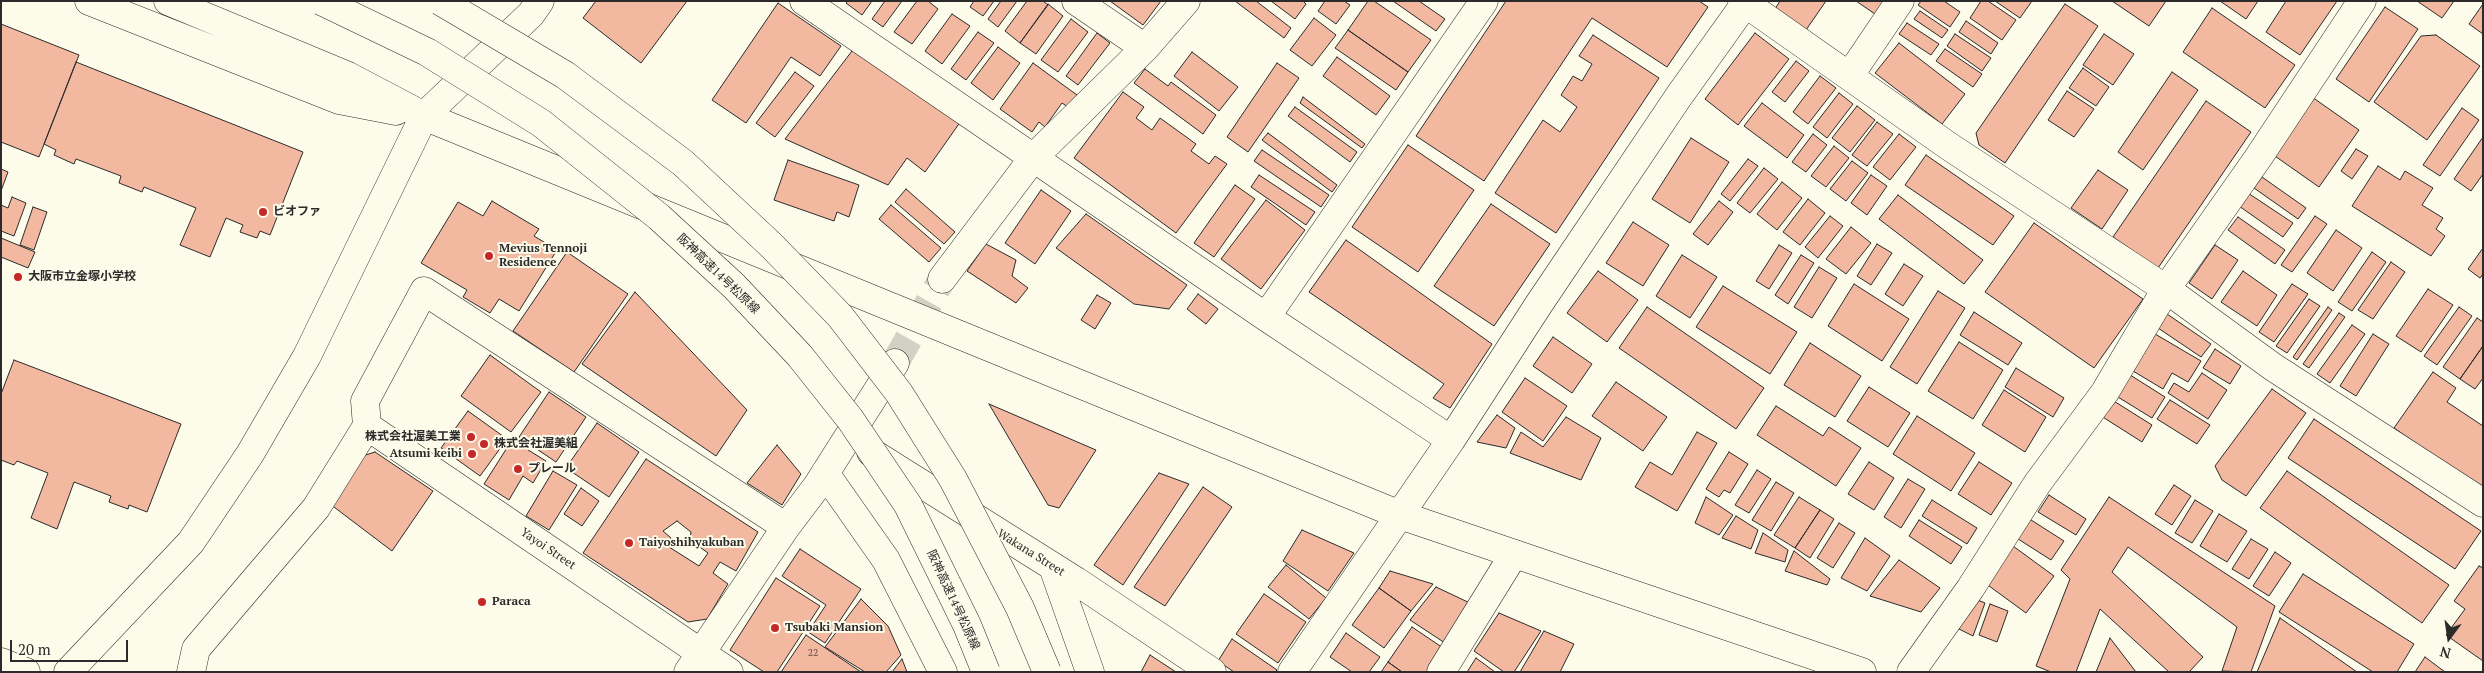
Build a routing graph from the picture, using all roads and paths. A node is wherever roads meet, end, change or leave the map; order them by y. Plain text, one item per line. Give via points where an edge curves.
1 (89, 1) edge
2 (168, 1) edge
3 (321, 1) edge
4 (440, 1) edge
5 (540, 1) edge
6 (804, 1) edge
7 (1076, 1) edge
8 (1186, 1) edge
9 (1484, 1) edge
10 (1900, 1) edge
11 (2362, 1) edge
12 (1744, 2) edge
13 (1144, 48) junction
14 (1850, 75) junction
15 (424, 116) junction
16 (1034, 157) junction
17 (942, 279) tunnel mouth
18 (2166, 289) junction
19 (1266, 317) junction
20 (895, 363) tunnel mouth
21 (367, 426) junction
22 (848, 438) junction
23 (1451, 440) junction
24 (825, 473) junction
25 (2483, 503) edge
26 (1400, 515) junction
27 (786, 527) junction
28 (1514, 554) junction
29 (1053, 567) junction
30 (1, 662) edge
31 (695, 662) edge
32 (26, 672) edge
33 (68, 672) edge
34 (191, 672) edge
35 (729, 672) edge
36 (943, 672) edge
37 (986, 672) edge
38 (1047, 672) edge
39 (1090, 672) edge
40 (1212, 672) edge
41 (1292, 672) edge
42 (1441, 672) edge
43 (1862, 672) edge
44 (1911, 672) edge

1 - 15 main road via 339,100
2 - 15 main road via 348,76
3 - 37 main road, 阪神高速14号松原線, bridge via 427,52 541,123 659,217 734,286 800,356 844,412 908,506 967,624
4 - 38 main road, bridge via 566,74 683,163 771,245 840,316 899,393 954,480 1020,608
5 - 15 main road via 531,14
6 - 16 main road
7 - 13 main road
8 - 13 main road
9 - 19 main road
10 - 14 main road
11 - 18 main road
12 - 14 main road
12 - 23 main road
13 - 16 main road
14 - 18 main road via 1950,147
15 - 26 main road
15 - 33 main road via 307,356 250,454 191,542
16 - 17 main road
16 - 19 main road
18 - 25 main road via 2273,367
18 - 44 main road via 2105,392 2037,484 1970,589
19 - 23 main road
20 - 22 main road
21 - 27 main road via 365,401 424,291
21 - 31 main road, Yayoi Street
21 - 34 main road via 316,508 196,649
22 - 24 main road
22 - 29 main road, Wakana Street
23 - 26 main road
24 - 27 main road
24 - 36 main road via 886,560
26 - 28 main road
26 - 41 main road
27 - 31 main road
28 - 42 main road
28 - 43 main road
29 - 39 main road
29 - 40 main road, Wakana Street
30 - 32 main road
31 - 35 main road, Yayoi Street

